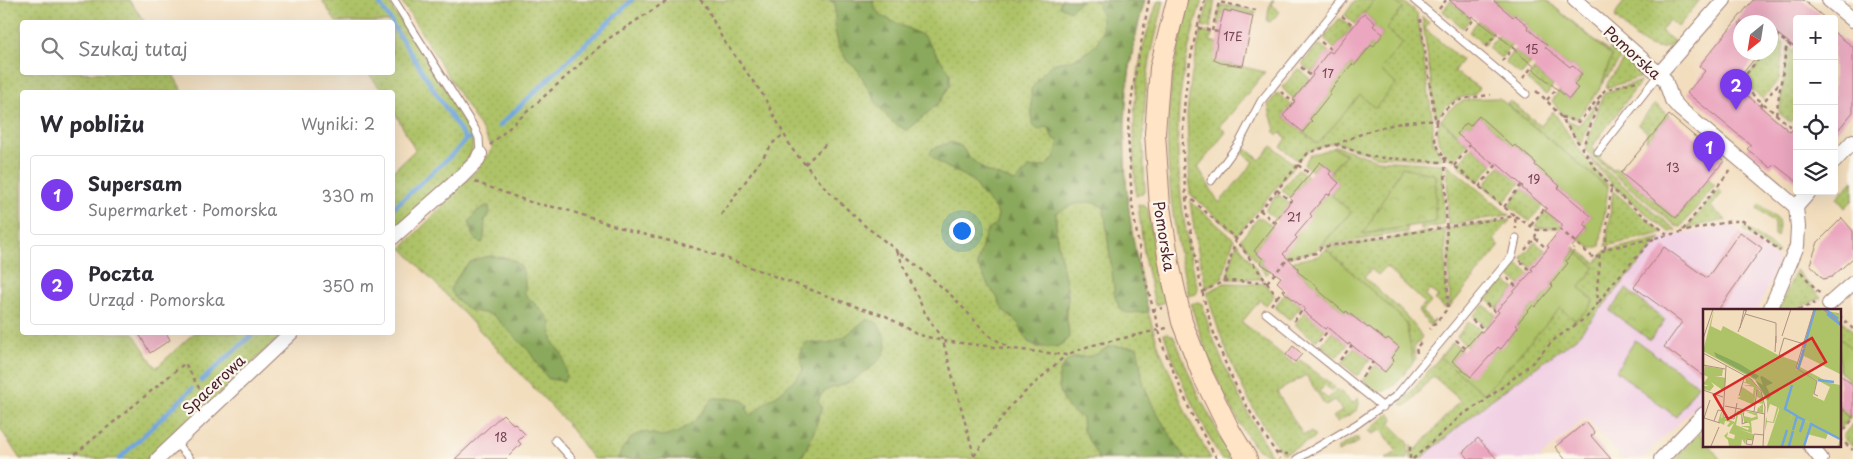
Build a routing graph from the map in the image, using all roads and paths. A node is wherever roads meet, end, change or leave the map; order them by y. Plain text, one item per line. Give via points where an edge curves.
1 (394, 0) edge
2 (668, 0) edge
3 (700, 0) edge
4 (1177, 0) edge
5 (1205, 0) edge
6 (1343, 0) edge
7 (1446, 0) edge
8 (1575, 0) edge
9 (1724, 0) edge
10 (1829, 0) edge
11 (1416, 2) edge
12 (1432, 5) dead end
13 (1256, 10) dead end
14 (1438, 10) junction
15 (1339, 13) dead end
16 (1444, 15) dead end
17 (1475, 18) dead end
18 (1853, 20) edge
19 (1354, 26) dead end
20 (1458, 26) dead end
21 (1198, 28) junction
22 (1212, 31) junction
23 (1218, 32) dead end
24 (1464, 32) junction
25 (1497, 33) dead end
26 (1470, 36) dead end
27 (1778, 36) edge
28 (1318, 39) dead end
29 (1787, 43) junction
30 (1481, 45) dead end
31 (1514, 47) dead end
32 (1485, 48) junction
33 (1793, 48) edge
34 (1333, 51) dead end
35 (1490, 53) dead end
36 (1496, 58) dead end
37 (1758, 60) edge
38 (1501, 62) junction
39 (1298, 65) dead end
40 (1533, 66) dead end
41 (1507, 67) dead end
42 (1659, 74) junction
43 (1312, 76) dead end
44 (1522, 80) dead end
45 (1781, 81) junction
46 (1649, 86) junction
47 (1278, 89) dead end
48 (1556, 89) dead end
49 (1535, 90) dead end
50 (1602, 93) junction
51 (1526, 94) dead end
52 (1491, 95) dead end
53 (1547, 100) junction
54 (1294, 103) dead end
55 (1763, 103) junction
56 (1760, 106) dead end
57 (1776, 115) junction
58 (1561, 117) junction
59 (1436, 122) junction
60 (1785, 122) junction
61 (1793, 123) edge
62 (1782, 125) dead end
63 (784, 134) junction
64 (826, 144) dead end
65 (1852, 144) edge
66 (1336, 145) junction
67 (1470, 146) dead end
68 (1582, 150) junction
69 (1598, 152) dead end
70 (480, 154) junction
71 (1445, 158) junction
72 (1838, 158) edge
73 (806, 164) junction
74 (1298, 164) junction
75 (1497, 164) dead end
76 (1734, 165) dead end
77 (1454, 166) junction
78 (1310, 174) dead end
79 (461, 177) junction
80 (1211, 181) dead end
81 (1522, 184) dead end
82 (1479, 187) junction
83 (1611, 187) junction
84 (1277, 190) junction
85 (1806, 195) edge
86 (1185, 198) junction
87 (1291, 202) dead end
88 (1504, 207) junction
89 (1796, 207) junction
90 (1545, 208) dead end
91 (1260, 210) junction
92 (721, 215) dead end
93 (1516, 216) junction
94 (1276, 224) dead end
95 (1531, 225) junction
96 (1446, 227) junction
97 (1682, 231) junction
98 (1667, 234) junction
99 (395, 235) edge
100 (1655, 237) junction
101 (1516, 238) joint
102 (1534, 238) dead end
103 (1236, 239) junction
104 (1605, 248) junction
105 (1547, 249) dead end
106 (897, 251) junction
107 (1600, 253) junction
108 (1282, 258) dead end
109 (1517, 259) dead end
110 (1285, 261) junction
111 (1791, 261) junction
112 (1532, 272) dead end
113 (1504, 276) dead end
114 (1224, 281) junction
115 (1267, 282) junction
116 (1853, 283) edge
117 (1518, 288) dead end
118 (1284, 289) dead end
119 (1202, 292) junction
120 (1278, 297) junction
121 (1483, 301) dead end
122 (1827, 302) junction
123 (1598, 303) junction
124 (1304, 308) dead end
125 (1770, 309) edge
126 (1802, 309) edge
127 (1268, 310) joint
128 (1497, 313) dead end
129 (1840, 316) edge
130 (1469, 318) dead end
131 (1183, 324) junction
132 (1291, 324) dead end
133 (1329, 329) dead end
134 (1430, 329) dead end
135 (1484, 329) dead end
136 (1853, 329) edge
137 (289, 335) edge
138 (1453, 338) dead end
139 (1422, 340) dead end
140 (943, 341) junction
141 (1317, 345) dead end
142 (1352, 345) dead end
143 (1009, 348) junction
144 (1465, 348) dead end
145 (1066, 355) junction
146 (1418, 361) dead end
147 (1373, 362) dead end
148 (1338, 363) dead end
149 (1359, 380) dead end
150 (1383, 407) junction
151 (210, 409) junction
152 (1703, 415) edge
153 (1853, 419) edge
154 (1840, 436) edge
155 (1840, 438) edge
156 (555, 440) dead end
157 (175, 442) junction
158 (1410, 444) dead end
159 (1811, 446) edge
160 (1853, 450) edge
161 (974, 458) edge
162 (69, 459) edge
163 (158, 459) edge
164 (190, 459) edge
165 (572, 459) edge
166 (1247, 459) edge
167 (1280, 459) edge
168 (1297, 459) edge
169 (1411, 459) edge
170 (1662, 459) edge
171 (1821, 459) edge

1 - 70 lane via 476,129
2 - 70 path via 608,39
3 - 63 path
4 - 131 main road, Pomorska via 1160,68 1154,133 1160,207
5 - 21 path
6 - 80 lane via 1261,101 1240,143
7 - 14 path
8 - 42 street, Pomorska
9 - 42 street
10 - 18 street
11 - 51 lane
11 - 59 path
12 - 14 path
13 - 22 path via 1219,2
14 - 16 path
15 - 19 path
17 - 24 path
20 - 24 path
21 - 22 path
21 - 86 path via 1190,57 1183,112
22 - 23 path
24 - 26 path
25 - 32 path
27 - 29 path
28 - 34 path
29 - 33 path
29 - 45 path
30 - 32 path
31 - 38 path
32 - 35 path
36 - 38 path
37 - 55 path via 1739,83
38 - 41 path
39 - 43 path
40 - 44 path
42 - 46 lane
42 - 89 street, Pomorska via 1680,109
45 - 55 path
45 - 57 path
46 - 50 path via 1642,79
46 - 69 lane
47 - 54 path
48 - 53 path
49 - 53 path
50 - 58 path via 1579,122
50 - 68 path
52 - 59 path via 1454,102
53 - 58 path
55 - 56 path
55 - 57 path
57 - 60 path
58 - 68 path
59 - 66 path via 1392,125
59 - 71 path via 1435,140
60 - 61 path via 1790,126
60 - 62 path
63 - 73 path
63 - 92 path via 774,142
64 - 73 path
65 - 72 street
66 - 71 path via 1385,159 1441,162
66 - 74 path via 1308,153
67 - 77 path
68 - 83 path
70 - 79 street
71 - 77 path
71 - 96 path
73 - 106 path via 826,190
74 - 78 path
74 - 84 path
75 - 82 path
76 - 97 path
77 - 82 path
79 - 99 street
79 - 140 path via 533,203 564,209 723,257 886,316 916,334
81 - 88 path
82 - 88 path
83 - 98 path
83 - 104 path
84 - 87 path
84 - 91 path
85 - 89 street
86 - 103 path via 1190,198
86 - 119 path
88 - 93 path
89 - 111 street via 1797,246
90 - 95 path
91 - 94 path
91 - 103 path
93 - 95 path
93 - 96 path
93 - 101 path
95 - 107 path via 1537,230 1562,229 1595,258
96 - 110 path via 1322,248 1316,253
96 - 134 path via 1448,308
97 - 98 path
97 - 111 path via 1743,221
98 - 100 path
100 - 104 path
100 - 123 path
101 - 150 lane via 1512,256 1396,396
102 - 105 path
103 - 114 path
103 - 115 path
104 - 107 path
106 - 140 path via 924,311
106 - 143 path via 954,298 988,335
107 - 123 path
108 - 110 path
109 - 112 path
110 - 115 path
111 - 122 path
111 - 125 street
113 - 117 path
114 - 115 path
114 - 119 path
115 - 120 path
116 - 122 street
118 - 120 path
119 - 167 path via 1223,357 1240,394
120 - 127 path
121 - 128 path
122 - 126 path
123 - 169 path via 1587,317 1559,336 1533,362
124 - 132 path
127 - 150 lane
129 - 136 path
130 - 135 path
131 - 145 path via 1090,346
131 - 166 main road, Pomorska via 1203,376
133 - 141 path
137 - 151 street, Spacerowa
138 - 144 path
139 - 146 path via 1416,348
140 - 143 path
140 - 161 path
142 - 148 path
143 - 145 path
145 - 161 path via 1012,404
147 - 149 path
150 - 168 lane
151 - 157 street, Spacerowa
151 - 162 path via 185,362
152 - 170 street
153 - 154 path
155 - 160 path
156 - 165 lane
157 - 163 street, Spacerowa
157 - 164 lane
158 - 169 path
159 - 171 street

